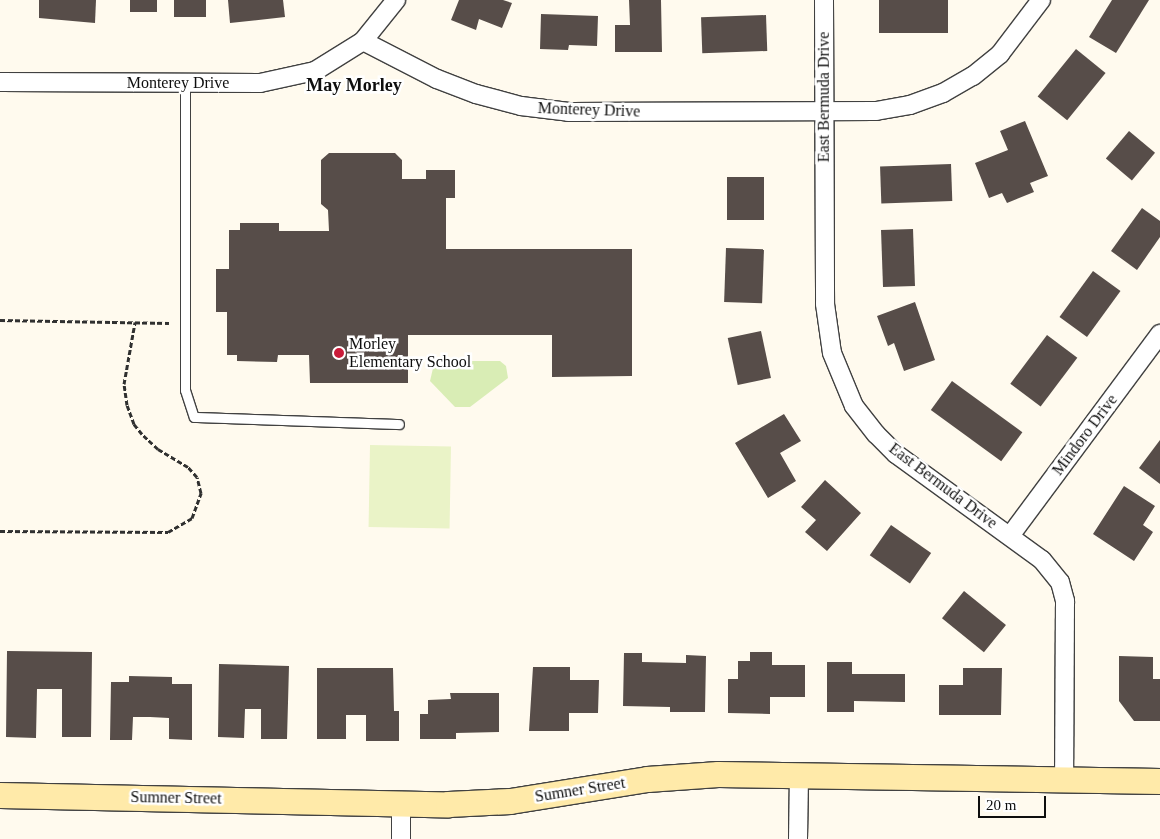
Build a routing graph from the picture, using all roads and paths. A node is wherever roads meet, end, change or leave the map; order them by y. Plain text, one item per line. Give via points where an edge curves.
1 (396, 0) edge
2 (824, 0) edge
3 (1041, 0) edge
4 (363, 41) junction
5 (0, 82) edge
6 (184, 82) junction
7 (824, 112) junction
8 (0, 320) edge
9 (135, 322) junction
10 (185, 323) junction
11 (1160, 334) edge
12 (399, 424) dead end
13 (0, 531) edge
14 (1010, 536) junction
15 (799, 774) junction
16 (1064, 780) junction
17 (1160, 781) edge
18 (0, 795) edge
19 (401, 803) junction
20 (402, 839) edge
21 (798, 839) edge

1 - 4 street
2 - 7 street, East Bermuda Drive
3 - 7 street, Monterey Drive via 1000,54 973,76 943,93 910,105 876,111
4 - 6 street, Monterey Drive via 340,58 288,79 260,83
4 - 7 street, Monterey Drive via 438,79 476,94 521,106 570,112
5 - 6 street, Monterey Drive
6 - 10 lane
7 - 14 street, East Bermuda Drive via 825,311 832,354 841,380 865,420 896,454
8 - 9 path
9 - 10 path
9 - 13 path via 124,384 127,405 134,424 142,434 197,477 201,492 192,518 168,532
10 - 12 lane via 184,390 194,417
11 - 14 street, Mindoro Drive
14 - 16 street, East Bermuda Drive via 1052,570 1066,601
15 - 16 street, Sumner Street
15 - 19 street, Sumner Street via 682,776 510,801
15 - 21 street
16 - 17 street, Sumner Street
18 - 19 street, Sumner Street
19 - 20 street

